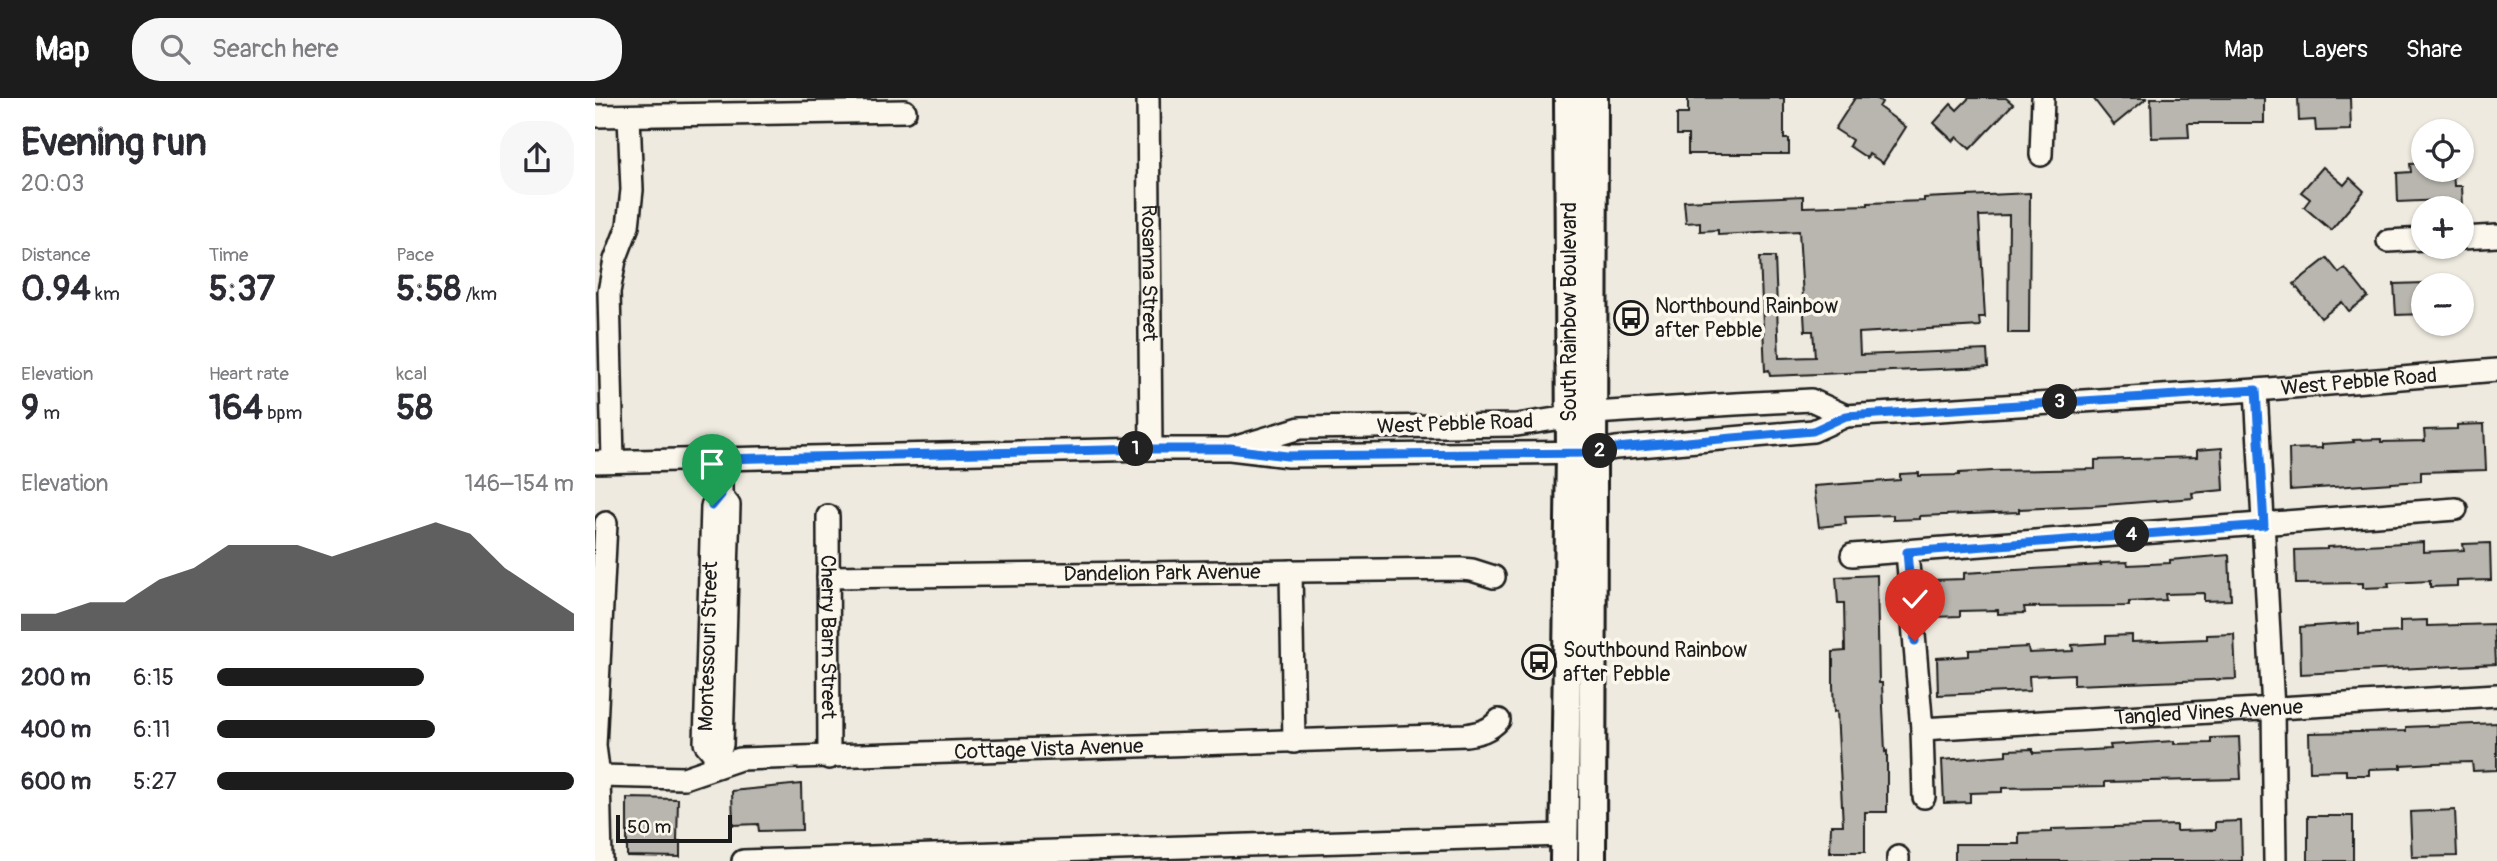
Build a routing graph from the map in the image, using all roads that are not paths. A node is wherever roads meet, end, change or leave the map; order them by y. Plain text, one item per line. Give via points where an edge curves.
1 (1148, 98) edge
2 (1568, 98) edge
3 (1587, 98) edge
4 (1594, 98) edge
5 (2043, 98) edge
6 (823, 105) edge
7 (905, 111) dead end
8 (595, 116) edge
9 (629, 116) junction
10 (1594, 126) junction
11 (2041, 155) dead end
12 (2497, 236) edge
13 (2474, 237) edge
14 (2411, 240) edge
15 (2388, 241) dead end
16 (2497, 370) edge
17 (2256, 390) junction
18 (1582, 415) junction
19 (1846, 416) junction
20 (1151, 449) junction
21 (1230, 449) junction
22 (1582, 453) junction
23 (721, 459) junction
24 (604, 462) edge
25 (2456, 509) dead end
26 (828, 516) dead end
27 (606, 523) dead end
28 (2264, 525) junction
29 (1907, 552) junction
30 (1852, 555) dead end
31 (1291, 571) junction
32 (828, 577) junction
33 (1494, 577) dead end
34 (600, 588) edge
35 (2497, 695) edge
36 (2273, 709) junction
37 (1499, 720) dead end
38 (1922, 729) junction
39 (1294, 742) junction
40 (829, 758) junction
41 (714, 760) junction
42 (1564, 765) junction
43 (599, 776) junction
44 (1924, 797) dead end
45 (1564, 848) edge
46 (1592, 849) edge
47 (1145, 855) edge
48 (601, 861) edge
49 (743, 861) edge
50 (1578, 861) edge
51 (2276, 861) edge

1 - 20 street, Rosanna Street
2 - 18 main road, South Rainbow Boulevard
3 - 10 main road
4 - 10 main road, South Rainbow Boulevard
5 - 11 street
6 - 7 street
6 - 9 street
8 - 9 street
9 - 24 street via 632,190 628,226 608,292
10 - 18 main road, South Rainbow Boulevard
12 - 13 street
14 - 15 street
16 - 17 street, West Pebble Road
17 - 19 street, West Pebble Road
17 - 28 street
18 - 19 street, West Pebble Road via 1811,400
18 - 21 street, West Pebble Road via 1517,425 1300,428
18 - 22 main road, South Rainbow Boulevard
19 - 22 street, West Pebble Road via 1813,431
20 - 21 street, West Pebble Road
20 - 23 street, West Pebble Road
21 - 22 street, West Pebble Road via 1287,456
22 - 42 main road, South Rainbow Boulevard
22 - 46 main road, South Rainbow Boulevard
23 - 24 street, West Pebble Road
23 - 41 street, Montessouri Street via 721,495 729,505 722,745
25 - 28 street
26 - 32 street, Cherry Barn Street
27 - 34 street
28 - 29 street
28 - 36 street
29 - 30 street
29 - 38 street
31 - 32 street, Dandelion Park Avenue
31 - 33 street, Dandelion Park Avenue via 1461,569
31 - 39 street
32 - 40 street, Cherry Barn Street
34 - 43 street via 595,746
35 - 36 street, Tangled Vines Avenue
36 - 38 street, Tangled Vines Avenue
36 - 51 street
37 - 39 street, Cottage Vista Avenue via 1481,733 1466,735
38 - 44 street
39 - 40 street, Cottage Vista Avenue
40 - 41 street, Cottage Vista Avenue
41 - 43 street, Cottage Vista Avenue via 684,778
42 - 45 main road, South Rainbow Boulevard
42 - 46 main road via 1579,780 1582,828
43 - 48 street
45 - 47 street
45 - 50 main road via 1571,837
47 - 49 street

